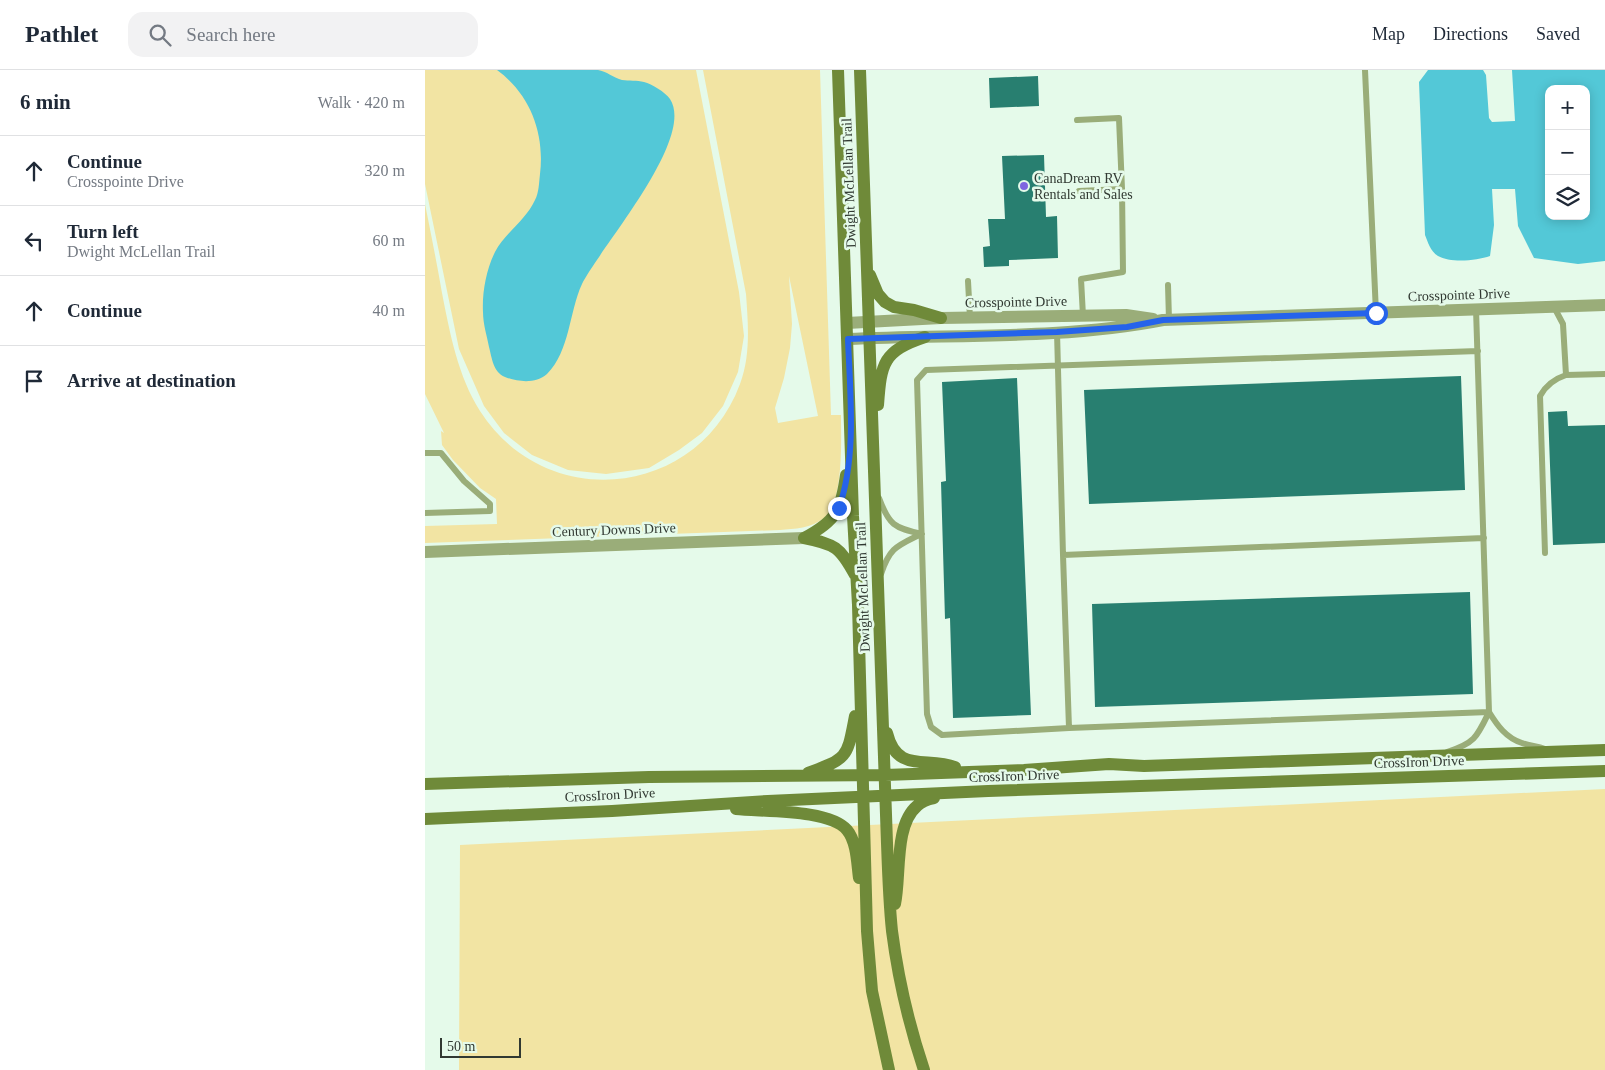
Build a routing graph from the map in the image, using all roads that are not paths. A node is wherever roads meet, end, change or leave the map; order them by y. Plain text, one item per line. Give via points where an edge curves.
1 (838, 70) edge
2 (860, 70) edge
3 (1365, 70) edge
4 (1077, 120) dead end
5 (1122, 189) junction
6 (1079, 191) dead end
7 (866, 262) junction
8 (968, 282) dead end
9 (1168, 285) dead end
10 (1605, 304) edge
11 (1553, 306) junction
12 (1476, 309) junction
13 (1376, 313) junction
14 (1083, 316) junction
15 (941, 318) junction
16 (970, 318) junction
17 (1166, 320) junction
18 (869, 322) junction
19 (847, 323) junction
20 (1057, 332) junction
21 (925, 337) junction
22 (869, 338) junction
23 (848, 339) junction
24 (1478, 351) junction
25 (1058, 366) junction
26 (1605, 374) edge
27 (1566, 376) junction
28 (872, 434) junction
29 (851, 438) junction
30 (425, 453) edge
31 (875, 487) junction
32 (425, 513) edge
33 (922, 534) junction
34 (804, 538) junction
35 (1484, 538) junction
36 (425, 552) edge
37 (1545, 553) dead end
38 (1063, 555) junction
39 (856, 578) junction
40 (878, 582) junction
41 (861, 691) junction
42 (1489, 712) junction
43 (883, 716) junction
44 (1069, 728) junction
45 (1605, 750) edge
46 (1551, 752) junction
47 (1432, 756) junction
48 (1605, 771) edge
49 (967, 772) junction
50 (885, 775) junction
51 (863, 776) junction
52 (798, 777) junction
53 (428, 785) edge
54 (946, 794) junction
55 (885, 796) junction
56 (864, 797) junction
57 (703, 805) junction
58 (425, 819) edge
59 (891, 921) junction
60 (867, 931) junction
61 (889, 1070) edge
62 (924, 1070) edge

1 - 19 main road, Dwight McLellan Trail
2 - 7 main road, Dwight McLellan Trail
3 - 13 lane
4 - 5 lane via 1119,118
5 - 6 lane
5 - 14 lane via 1123,272 1081,279
7 - 15 main road via 873,284 885,302
7 - 18 main road, Dwight McLellan Trail
8 - 16 lane
9 - 17 lane
10 - 11 street, Crosspointe Drive
11 - 12 street, Crosspointe Drive
11 - 27 lane via 1563,324
12 - 13 street, Crosspointe Drive
12 - 24 lane
13 - 17 street, Crosspointe Drive
14 - 16 street, Crosspointe Drive
14 - 17 street, Crosspointe Drive via 1126,315
15 - 16 street, Crosspointe Drive
15 - 18 street, Crosspointe Drive
17 - 20 street, Crosspointe Drive via 1127,327
18 - 19 street, Crosspointe Drive
18 - 22 main road, Dwight McLellan Trail
19 - 23 main road, Dwight McLellan Trail
20 - 21 street, Crosspointe Drive
20 - 25 lane
21 - 22 street, Crosspointe Drive
21 - 28 main road via 897,349 886,362 880,376 878,410
22 - 23 street, Crosspointe Drive
22 - 28 main road, Dwight McLellan Trail
23 - 29 main road, Dwight McLellan Trail
24 - 25 lane
24 - 35 lane
25 - 33 lane via 926,370 917,380
25 - 38 lane
26 - 27 lane
27 - 37 lane via 1546,386 1540,396
28 - 31 main road, Dwight McLellan Trail
29 - 34 main road via 839,508 823,528
29 - 39 main road, Dwight McLellan Trail
30 - 32 lane via 441,453 464,481 490,504 491,511
31 - 33 lane via 886,516 900,529
31 - 40 main road, Dwight McLellan Trail
33 - 40 lane via 887,555
33 - 44 lane via 927,714 931,727 942,735
34 - 36 street, Century Downs Drive
34 - 39 main road via 832,544 841,552
35 - 38 lane
35 - 42 lane
38 - 44 lane
39 - 41 main road, Dwight McLellan Trail
40 - 43 main road, Dwight McLellan Trail
41 - 51 main road, Dwight McLellan Trail
41 - 52 main road via 849,749 834,764
42 - 44 lane
42 - 46 lane via 1508,737
42 - 47 lane via 1475,739 1463,747
43 - 49 main road via 889,744 903,759 950,765
43 - 50 main road, Dwight McLellan Trail
45 - 46 main road, CrossIron Drive
46 - 47 main road, CrossIron Drive
47 - 49 main road, CrossIron Drive via 1144,766 1109,764
48 - 54 main road, CrossIron Drive
49 - 50 main road, CrossIron Drive
50 - 51 main road, CrossIron Drive
50 - 55 main road, Dwight McLellan Trail
51 - 52 main road, CrossIron Drive
51 - 56 main road, Dwight McLellan Trail
52 - 53 main road, CrossIron Drive via 649,777
54 - 55 main road, CrossIron Drive
54 - 59 main road via 917,806 905,825
55 - 56 main road, CrossIron Drive
55 - 59 main road, Dwight McLellan Trail
56 - 57 main road, CrossIron Drive
56 - 60 main road, Dwight McLellan Trail
57 - 58 main road, CrossIron Drive
57 - 60 main road via 806,814 836,822 852,840
59 - 62 main road, Dwight McLellan Trail via 900,977
60 - 61 main road, Dwight McLellan Trail via 872,991

